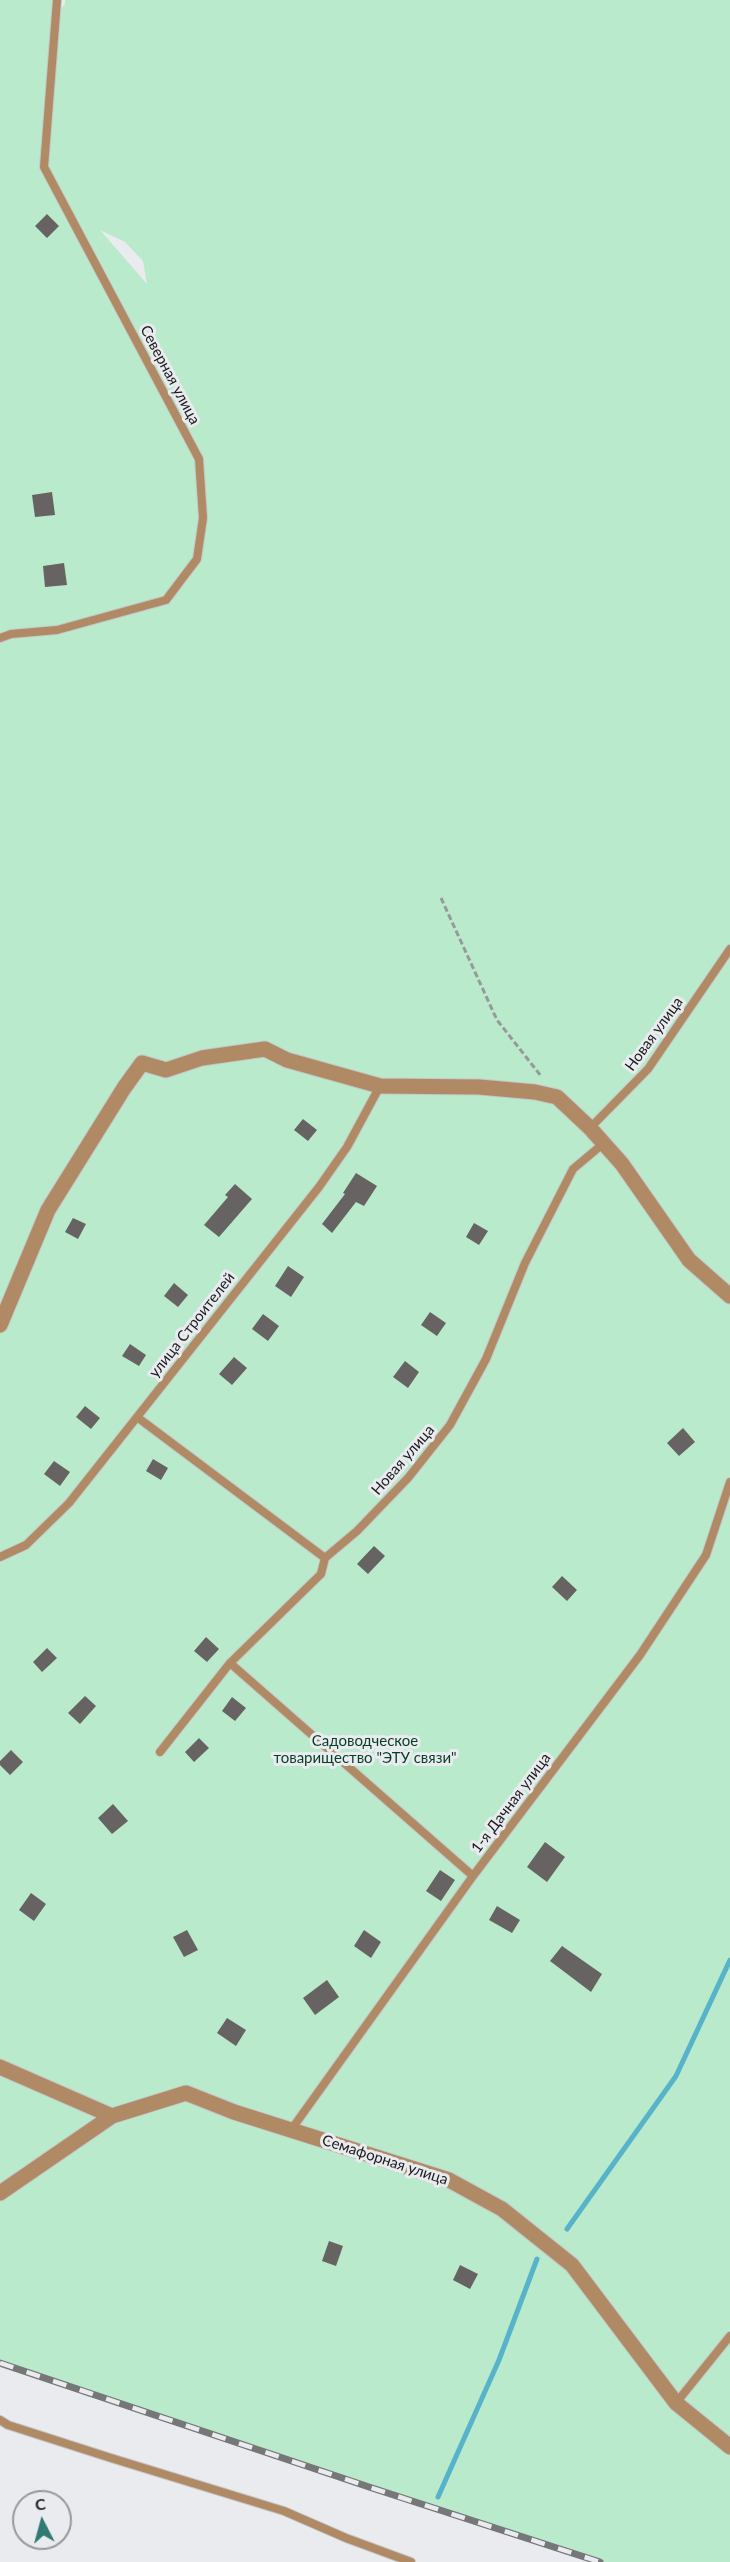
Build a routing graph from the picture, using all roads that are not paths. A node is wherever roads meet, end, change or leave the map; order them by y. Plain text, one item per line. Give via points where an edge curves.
1 (57, 0) edge
2 (0, 638) edge
3 (730, 949) edge
4 (380, 1086) junction
5 (590, 1128) junction
6 (604, 1143) junction
7 (730, 1296) edge
8 (0, 1325) edge
9 (137, 1417) junction
10 (730, 1482) edge
11 (0, 1557) edge
12 (325, 1558) junction
13 (230, 1663) junction
14 (160, 1752) dead end
15 (473, 1876) junction
16 (0, 2067) edge
17 (112, 2116) junction
18 (291, 2130) junction
19 (0, 2193) edge
20 (730, 2336) edge
21 (676, 2403) junction
22 (0, 2420) edge
23 (730, 2447) edge
24 (411, 2562) edge

1 - 2 lane, Северная улица via 44,166 199,459 203,518 196,559 166,600 57,630
3 - 5 lane, Новая улица via 648,1069
4 - 5 street via 535,1092 556,1097
4 - 8 street via 287,1060 265,1048 202,1058 166,1070 142,1063 48,1210
4 - 9 lane, улица Строителей via 319,1187
5 - 6 street
6 - 7 street via 690,1260
6 - 12 lane, Новая улица via 573,1169 525,1263 486,1359 450,1425 408,1478
9 - 11 lane, улица Строителей via 69,1503 26,1545
9 - 12 lane
10 - 15 lane, 1-я Дачная улица via 706,1556 640,1655
12 - 13 lane, Новая улица via 321,1574
13 - 14 lane, Новая улица
13 - 15 lane
15 - 18 lane, 1-я Дачная улица
16 - 17 street
17 - 18 street, Семафорная улица via 186,2093
17 - 19 street, Семафорная улица
18 - 21 street, Семафорная улица via 449,2180 502,2209 572,2265
20 - 21 lane
21 - 23 street, Семафорная улица
22 - 24 lane via 284,2511

